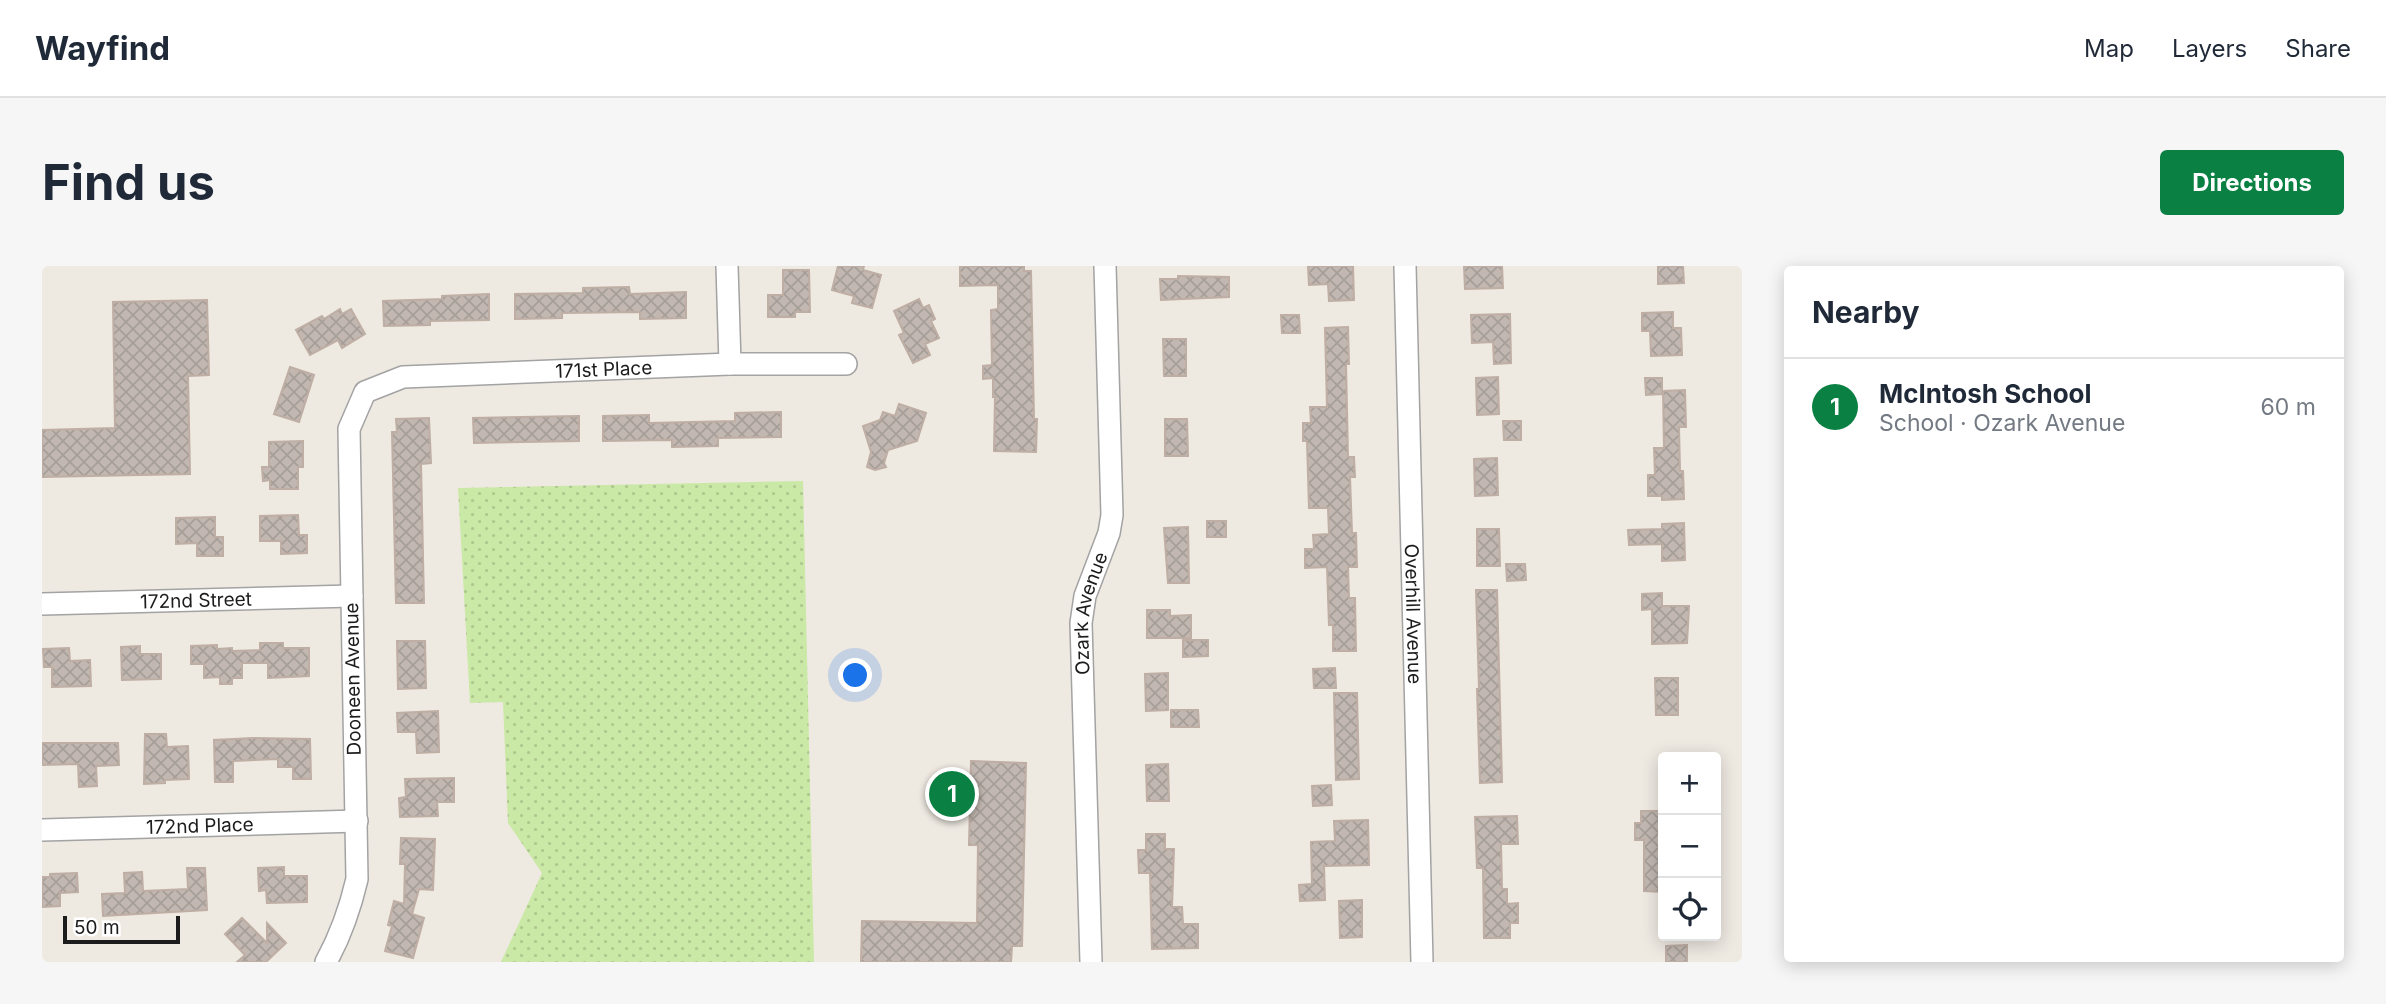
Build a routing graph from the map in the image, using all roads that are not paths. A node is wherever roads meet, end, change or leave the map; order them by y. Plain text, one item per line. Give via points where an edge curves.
1 (727, 266) edge
2 (1105, 266) edge
3 (1405, 266) edge
4 (730, 364) junction
5 (846, 364) dead end
6 (365, 392) joint
7 (352, 596) junction
8 (42, 604) edge
9 (356, 821) junction
10 (42, 830) edge
11 (326, 962) edge
12 (1091, 962) edge
13 (1422, 962) edge

1 - 4 street
2 - 12 street, Ozark Avenue via 1112,515 1085,596 1081,623
3 - 13 street, Overhill Avenue
4 - 5 street, 171st Place
4 - 6 street, 171st Place via 403,377
6 - 7 street, Dooneen Avenue via 349,429
7 - 8 street, 172nd Street
7 - 9 street, Dooneen Avenue
9 - 10 street, 172nd Place
9 - 11 street, Dooneen Avenue via 357,879 340,937

